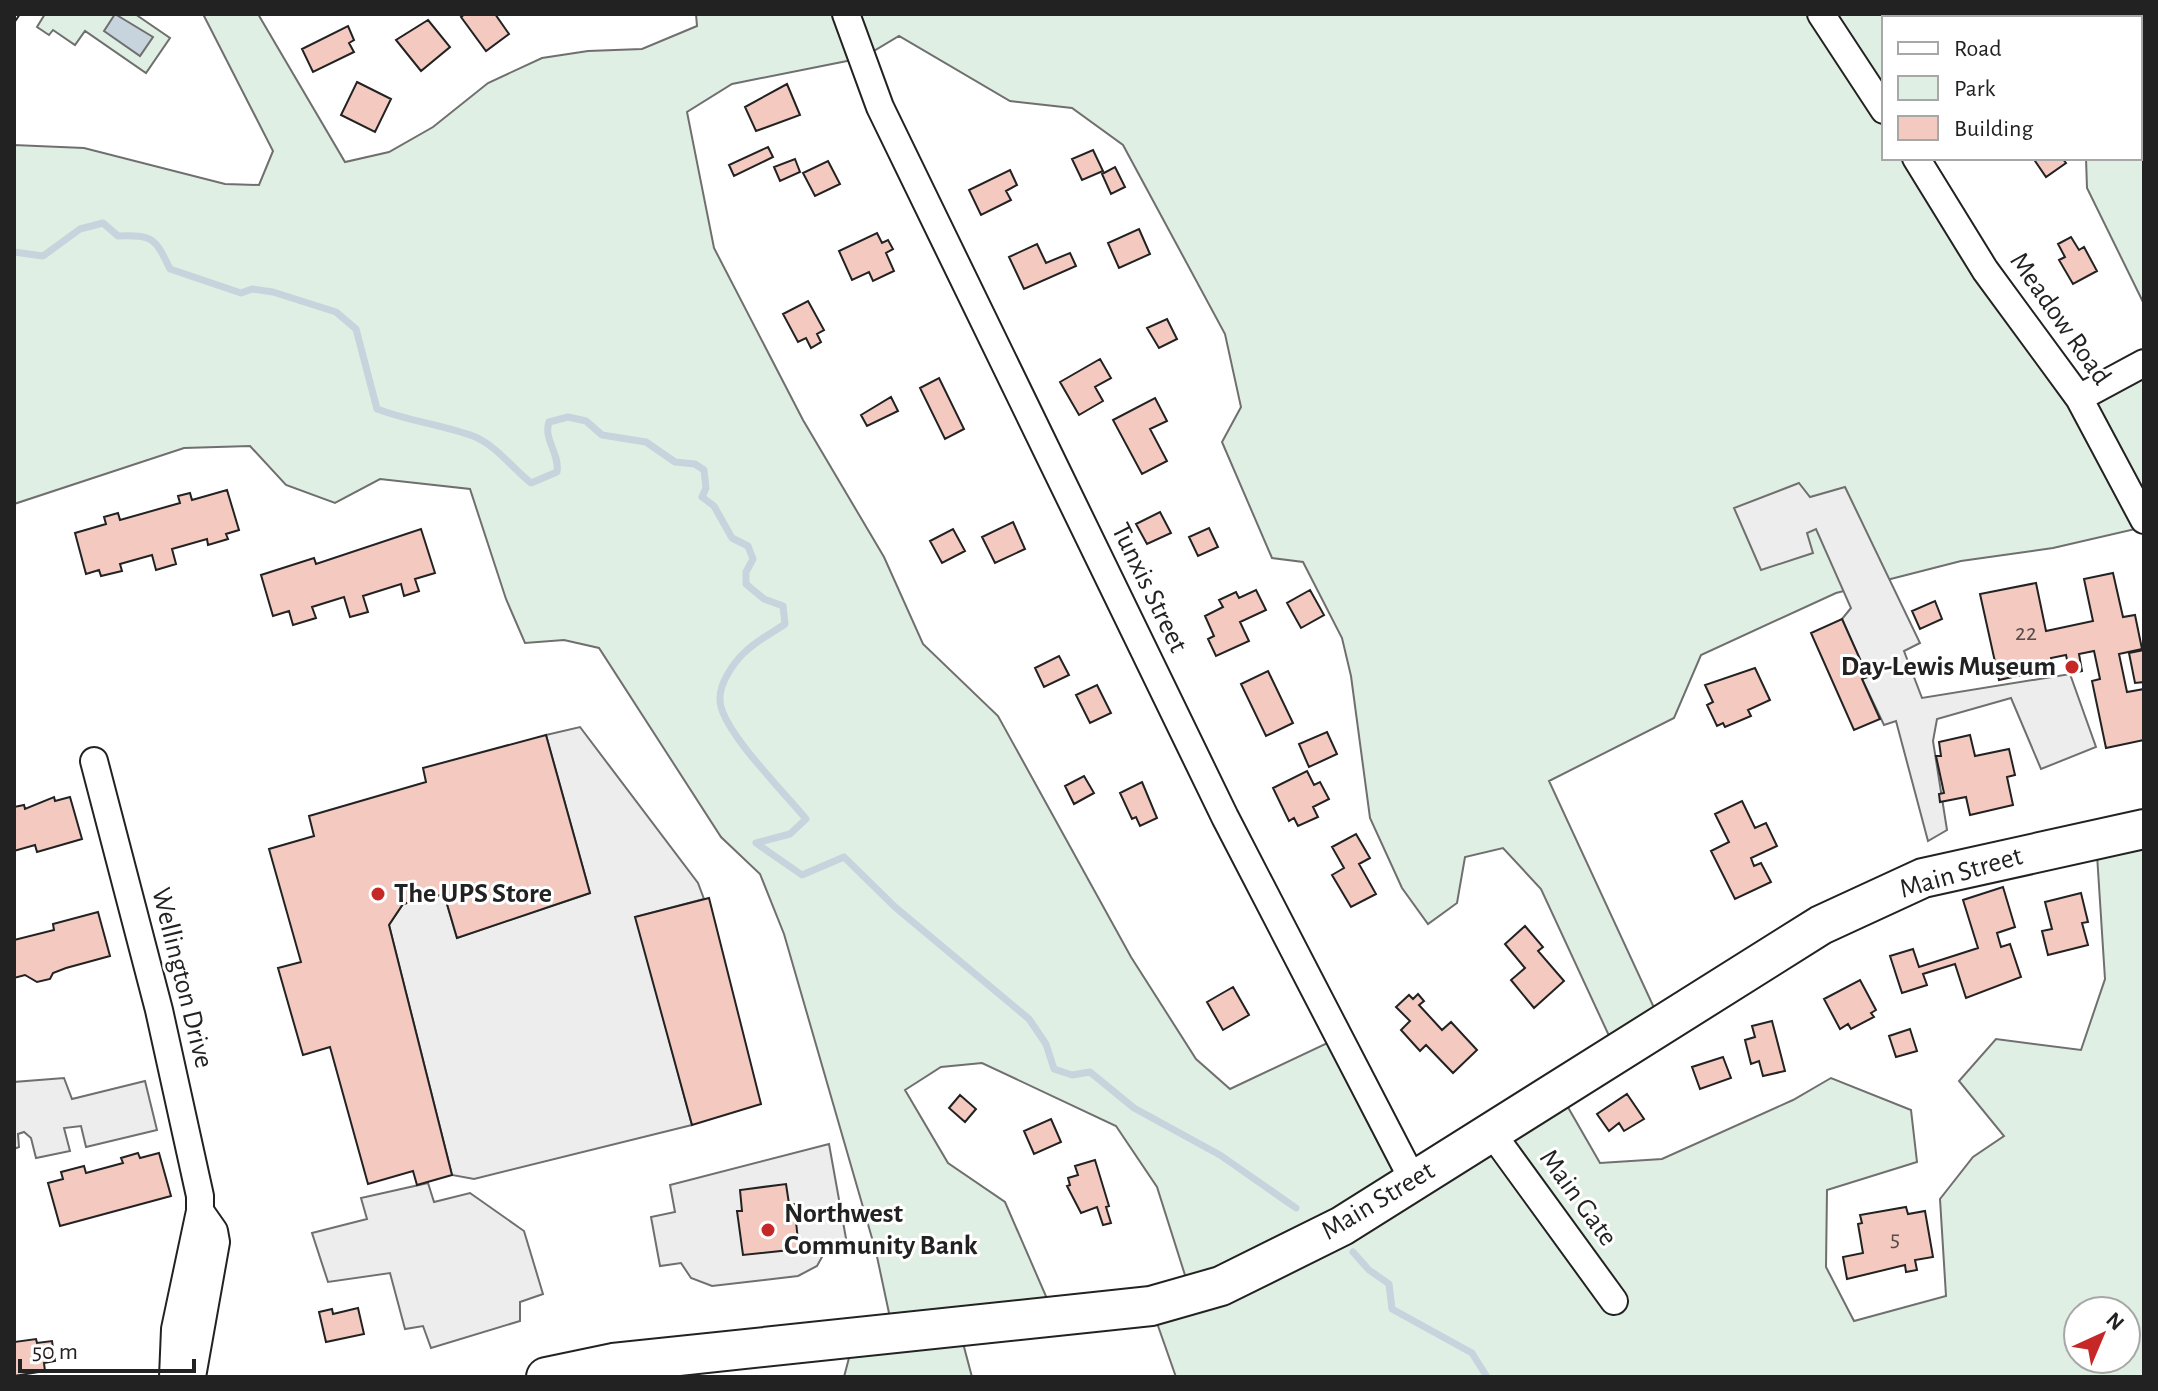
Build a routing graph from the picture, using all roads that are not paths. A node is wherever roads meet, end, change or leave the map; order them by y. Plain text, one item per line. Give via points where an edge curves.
1 (846, 14) edge
2 (1821, 14) edge
3 (1882, 107) edge
4 (1917, 160) edge
5 (2144, 363) edge
6 (2079, 398) junction
7 (2144, 520) edge
8 (94, 761) dead end
9 (2144, 829) edge
10 (1491, 1132) junction
11 (1413, 1180) junction
12 (200, 1211) junction
13 (1614, 1301) dead end
14 (173, 1377) edge
15 (192, 1377) edge
16 (546, 1377) edge

1 - 11 street, Tunxis Street via 880,107 1218,803
2 - 3 street
4 - 6 street, Meadow Road via 1985,270
5 - 6 street
6 - 7 street, Meadow Road
8 - 12 street, Wellington Drive via 159,1010
9 - 10 highway, Main Street via 1923,878 1821,925
10 - 11 highway, Main Street
10 - 13 street, Main Gate
11 - 16 highway, Main Street via 1293,1252 1221,1286 1151,1306 628,1361
12 - 14 street, Wellington Drive via 175,1329
12 - 15 street, Wellington Drive via 216,1242

